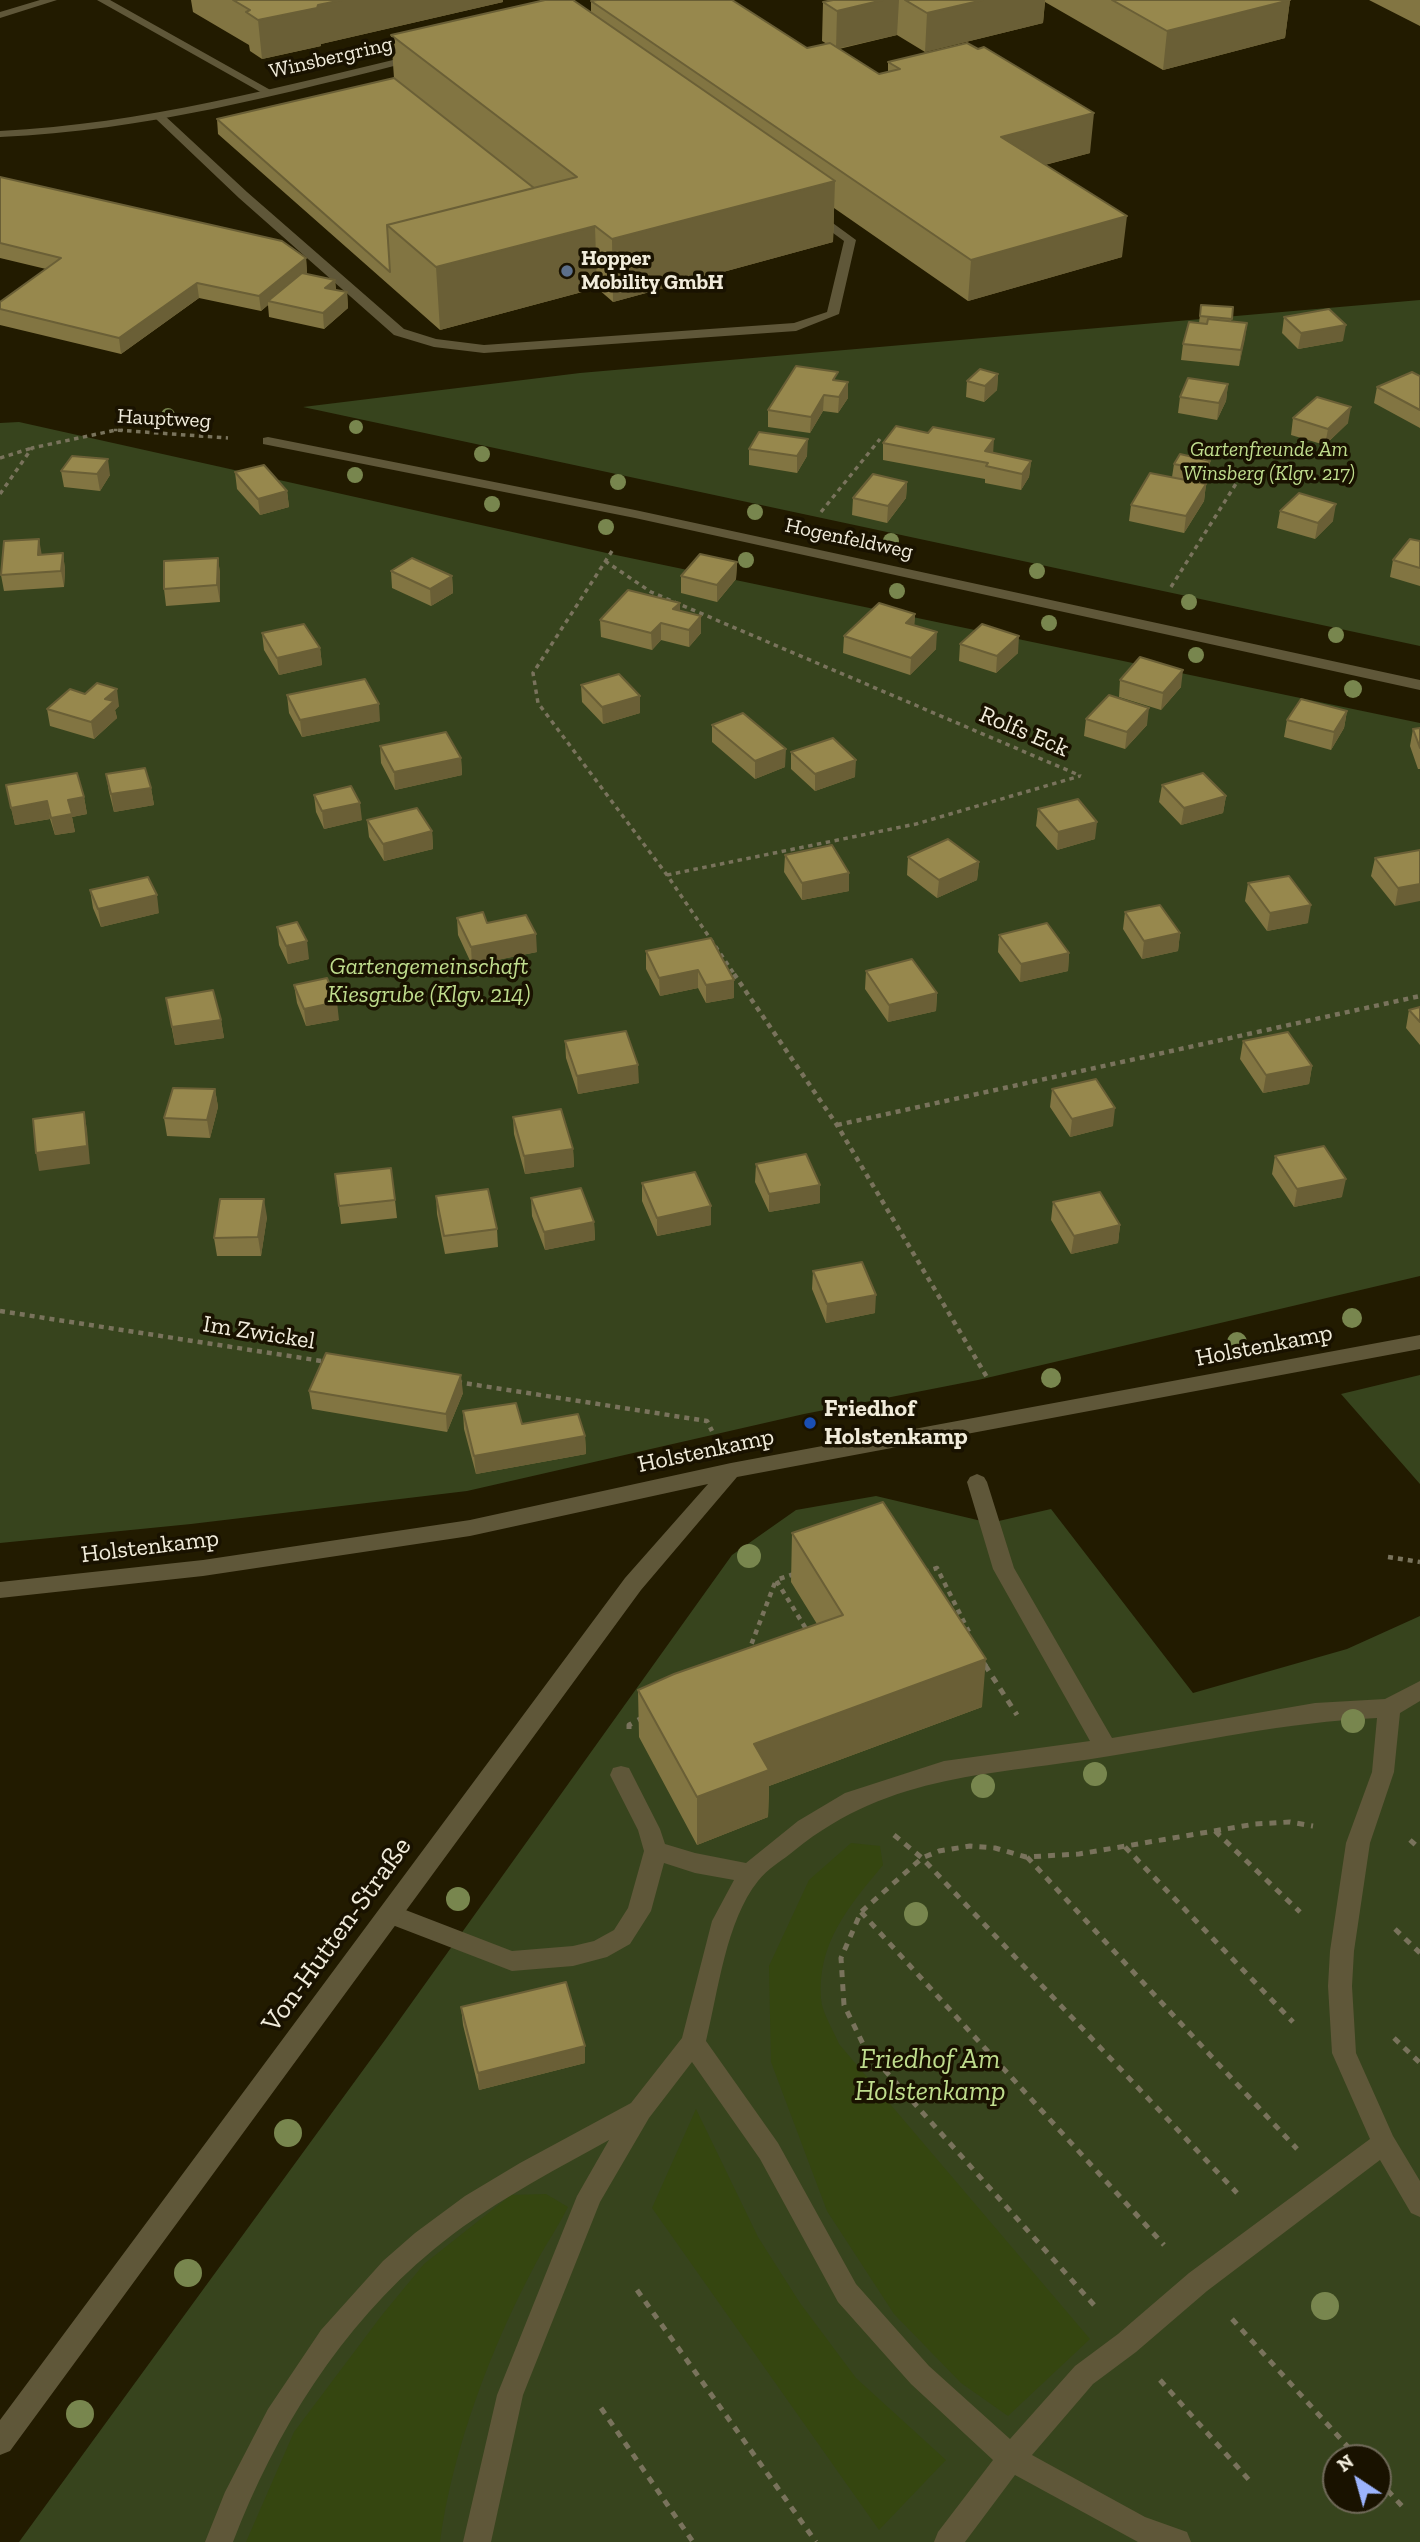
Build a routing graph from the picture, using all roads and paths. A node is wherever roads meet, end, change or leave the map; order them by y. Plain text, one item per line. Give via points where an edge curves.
1 (52, 0) edge
2 (102, 0) edge
3 (0, 15) edge
4 (430, 55) edge
5 (268, 92) junction
6 (160, 117) junction
7 (0, 134) edge
8 (807, 209) edge
9 (880, 439) dead end
10 (268, 441) joint
11 (32, 448) junction
12 (0, 458) edge
13 (1244, 471) dead end
14 (0, 494) edge
15 (635, 514) junction
16 (792, 548) junction
17 (605, 561) junction
18 (1146, 626) junction
19 (1420, 685) edge
20 (667, 875) junction
21 (1420, 996) edge
22 (837, 1125) junction
23 (0, 1311) edge
24 (1420, 1342) edge
25 (340, 1364) edge
26 (449, 1381) edge
27 (1034, 1415) junction
28 (731, 1471) junction
29 (976, 1482) dead end
30 (1388, 1557) dead end
31 (1420, 1562) edge
32 (797, 1573) edge
33 (918, 1574) edge
34 (776, 1580) junction
35 (0, 1590) edge
36 (810, 1634) edge
37 (974, 1641) edge
38 (979, 1653) edge
39 (746, 1656) edge
40 (1420, 1690) edge
41 (1389, 1708) junction
42 (653, 1711) edge
43 (1106, 1748) junction
44 (1044, 1756) junction
45 (621, 1775) joint
46 (1214, 1830) junction
47 (1358, 1843) junction
48 (1125, 1847) junction
49 (656, 1851) junction
50 (1026, 1857) junction
51 (922, 1858) junction
52 (750, 1873) junction
53 (861, 1912) junction
54 (390, 1914) junction
55 (1342, 1951) junction
56 (693, 2043) junction
57 (1344, 2053) junction
58 (640, 2110) junction
59 (1384, 2143) junction
60 (1328, 2183) junction
61 (1420, 2205) edge
62 (1270, 2228) junction
63 (1198, 2282) junction
64 (636, 2290) dead end
65 (1127, 2343) junction
66 (601, 2408) dead end
67 (0, 2442) edge
68 (1345, 2444) edge
69 (1012, 2458) junction
70 (1250, 2481) dead end
71 (1392, 2495) edge
72 (1402, 2506) dead end
73 (219, 2542) edge
74 (477, 2542) edge
75 (693, 2542) edge
76 (816, 2542) edge
77 (948, 2542) edge
78 (1177, 2542) edge

1 - 3 street
2 - 5 street
4 - 5 street, Winsbergring
5 - 6 street, Winsbergring
6 - 7 street, Winsbergring via 81,130
6 - 8 street via 399,332 434,343 484,349 796,327 833,314 850,240
9 - 16 path
10 - 11 path, Hauptweg via 116,430
10 - 15 street, Hogenfeldweg
11 - 12 path, Hauptweg
11 - 14 path
13 - 18 path
15 - 16 street, Hogenfeldweg
15 - 17 path
16 - 18 street, Hogenfeldweg
17 - 20 path via 533,673 538,703
17 - 20 path, Rolfs Eck via 651,592 1081,776 916,824
18 - 19 street, Hogenfeldweg
20 - 22 path
21 - 22 path
22 - 27 path via 989,1380
23 - 25 path, Im Zwickel
24 - 27 street, Holstenkamp
26 - 28 path via 707,1421
27 - 28 street, Holstenkamp
28 - 35 street, Holstenkamp via 470,1528 204,1568
28 - 54 street, Von-Hutten-Straße via 633,1584
29 - 43 street via 1004,1569
30 - 31 path
32 - 34 path
33 - 37 path via 937,1568
34 - 36 path
34 - 39 path
38 - 44 path
40 - 41 street
41 - 43 street via 1315,1712
41 - 47 street via 1383,1772
42 - 45 path via 629,1725
43 - 44 street
44 - 52 street via 944,1770 867,1795 806,1828
45 - 49 street
46 - 47 path via 1290,1822 1325,1828
46 - 48 path
46 - 55 path
47 - 55 street
48 - 50 path
48 - 57 path via 1300,2029
49 - 52 street
49 - 54 street via 639,1911 622,1937 599,1950 512,1961
50 - 51 path via 970,1846
50 - 60 path
51 - 53 path
51 - 62 path
52 - 56 street via 724,1921
53 - 63 path
53 - 65 path via 841,1958 844,2005 866,2048
54 - 67 street, Von-Hutten-Straße
55 - 57 street
56 - 58 street
56 - 69 street via 769,2151 847,2293 920,2375
57 - 59 street
58 - 73 street via 519,2177 425,2240 360,2300 295,2389 236,2498
58 - 74 street via 590,2196 510,2395
59 - 60 street
59 - 61 street
60 - 62 street
62 - 63 street
63 - 65 street
63 - 68 path
64 - 76 path
65 - 69 street via 1084,2375
65 - 70 path
66 - 75 path
69 - 77 street
69 - 78 street via 1138,2528
71 - 72 path

